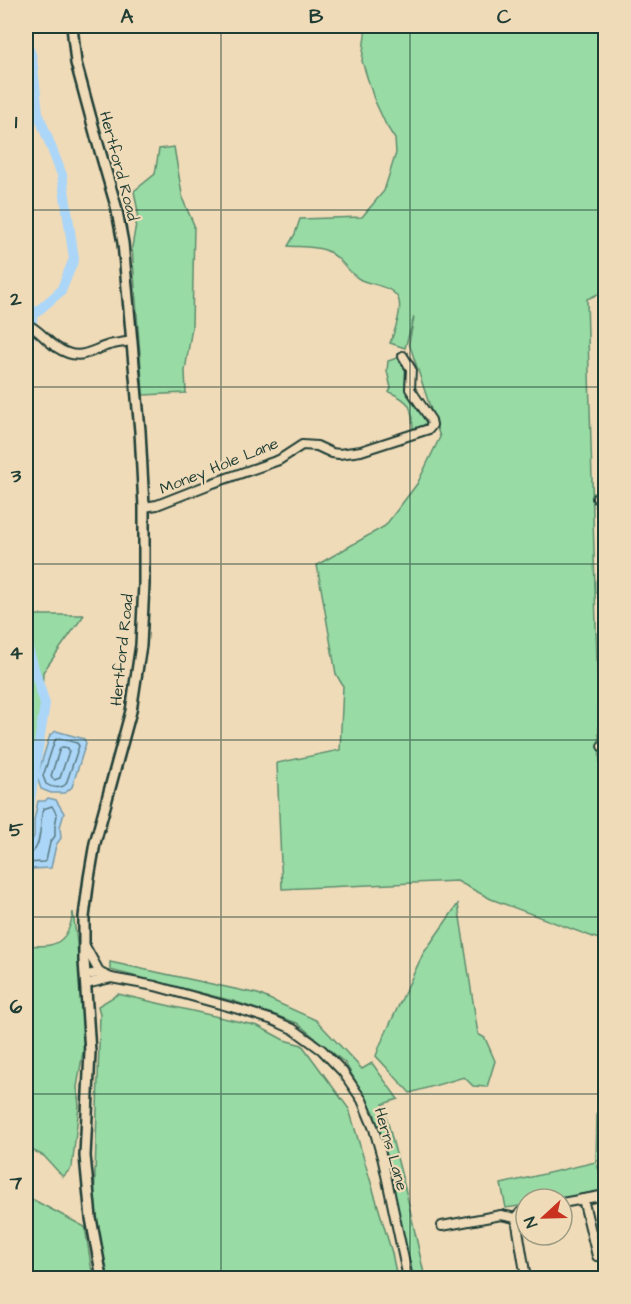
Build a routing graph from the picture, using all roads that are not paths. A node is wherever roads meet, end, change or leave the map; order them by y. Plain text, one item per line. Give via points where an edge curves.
1 (72, 26) edge
2 (30, 326) edge
3 (132, 341) junction
4 (403, 356) dead end
5 (144, 507) junction
6 (83, 942) junction
7 (100, 973) junction
8 (111, 978) junction
9 (85, 980) junction
10 (606, 1195) edge
11 (583, 1200) junction
12 (574, 1201) edge
13 (514, 1218) edge
14 (441, 1226) dead end
15 (521, 1247) edge
16 (597, 1256) dead end
17 (102, 1278) edge
18 (408, 1278) edge
19 (526, 1278) edge

1 - 3 main road, Hertford Road via 76,63 120,220
2 - 3 street via 54,345 76,355
3 - 5 main road, Hertford Road
4 - 5 street, Money Hole Lane via 411,369 410,389 431,420 429,429 361,452 339,454 302,445 279,460
5 - 6 main road, Hertford Road via 141,645 131,711 95,843
6 - 7 street
6 - 9 main road, Hertford Road
7 - 8 street, Herns Lane
7 - 9 street
8 - 9 street, Herns Lane
8 - 18 street, Herns Lane via 155,986 273,1020 322,1050 344,1072 374,1129
9 - 17 main road, Hertford Road via 90,1052 85,1156
10 - 11 street
11 - 12 street
11 - 16 street
13 - 14 street via 501,1215
15 - 19 street

